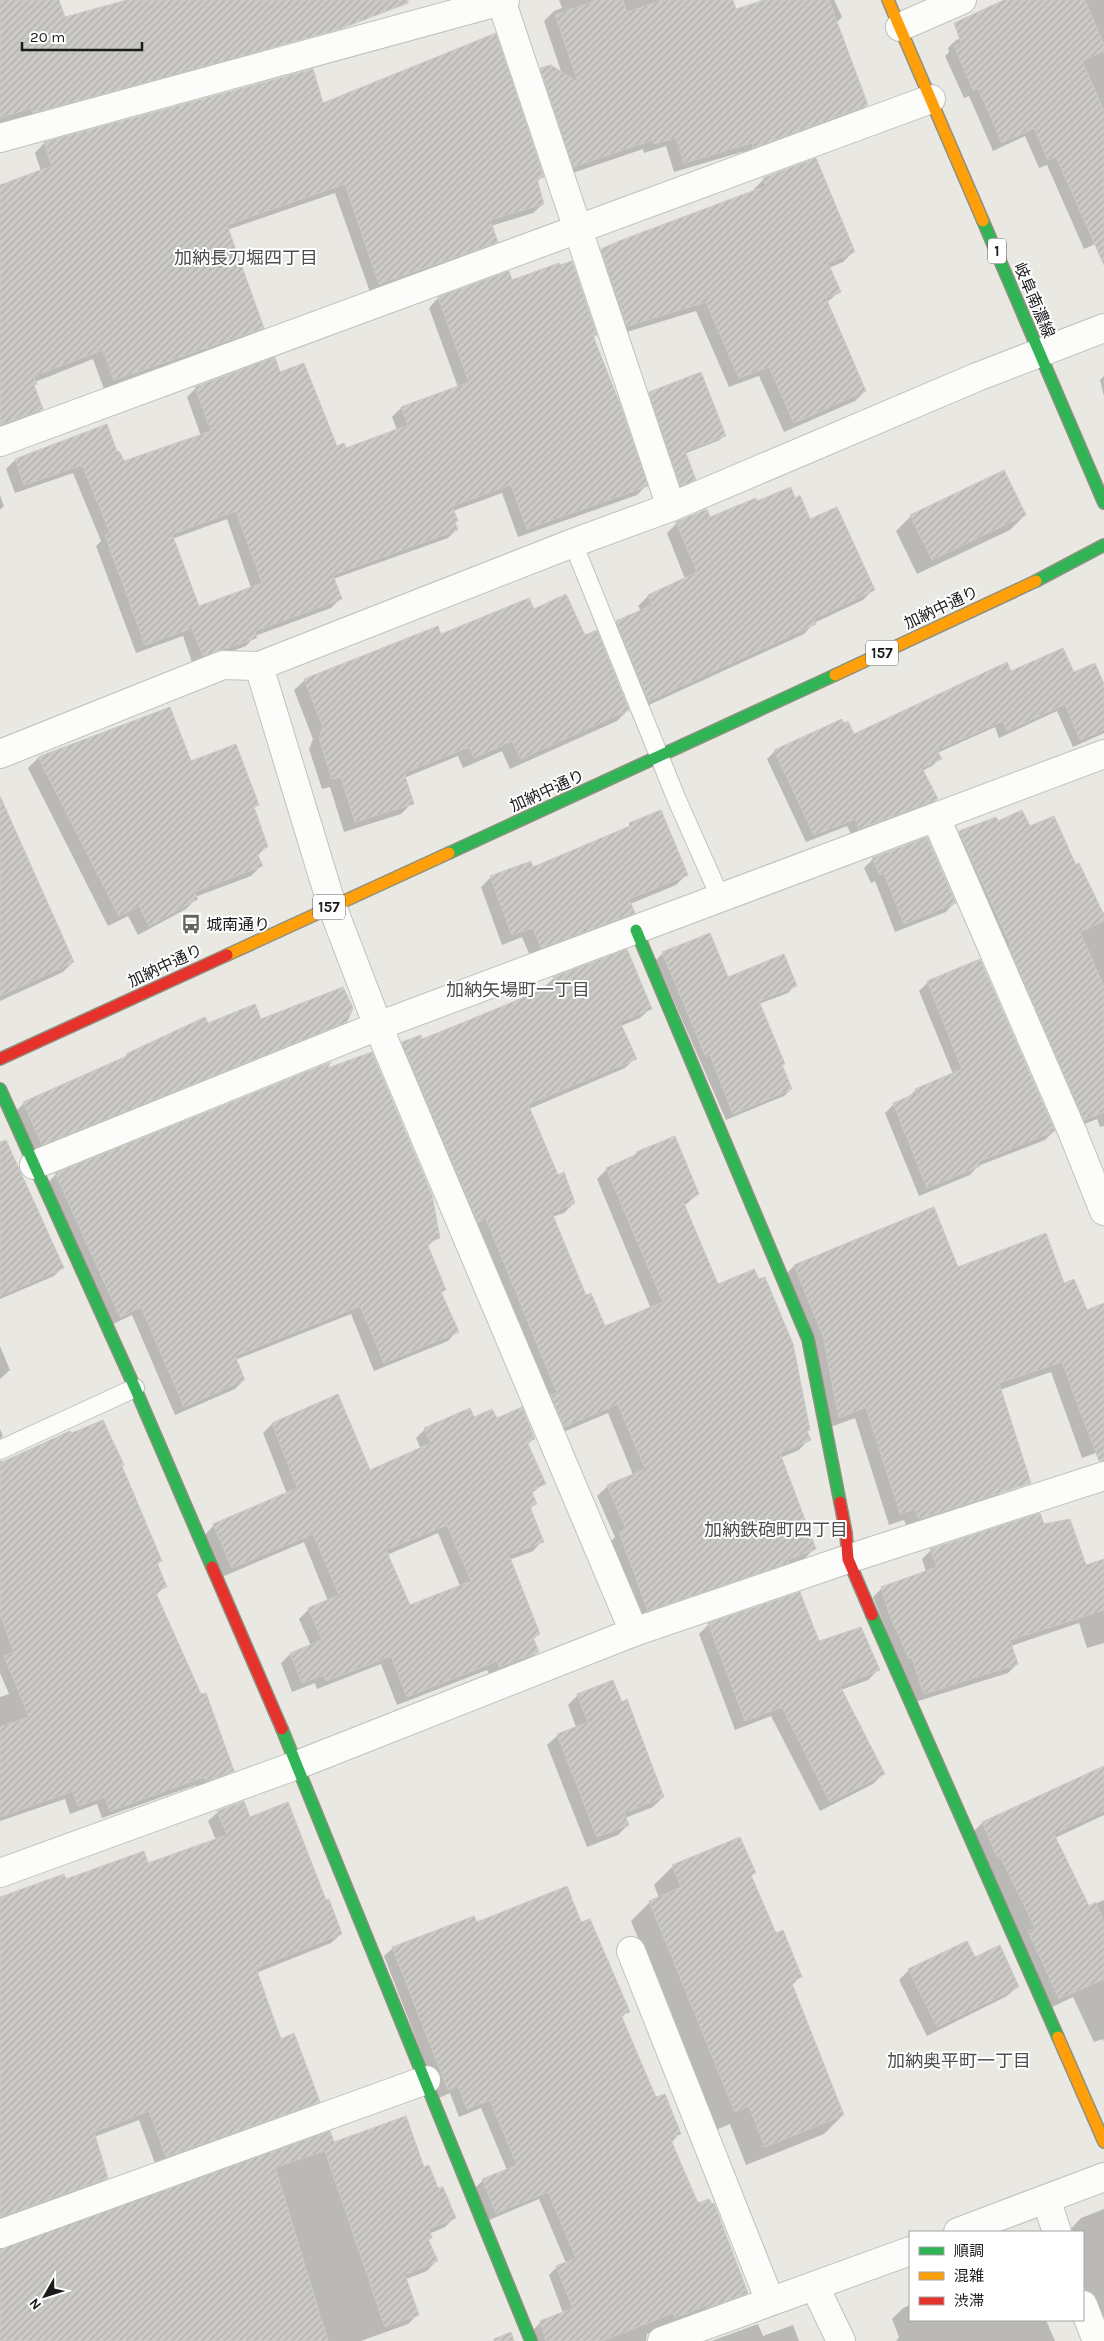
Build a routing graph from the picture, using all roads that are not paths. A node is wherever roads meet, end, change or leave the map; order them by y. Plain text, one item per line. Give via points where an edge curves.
1 (502, 0) edge
2 (888, 0) edge
3 (962, 0) edge
4 (900, 27) junction
5 (932, 99) junction
6 (0, 138) edge
7 (578, 228) junction
8 (1104, 328) edge
9 (1040, 353) junction
10 (0, 442) edge
11 (1104, 503) edge
12 (671, 507) junction
13 (573, 543) junction
14 (1104, 545) edge
15 (259, 666) junction
16 (2, 747) edge
17 (1104, 754) edge
18 (659, 757) junction
19 (936, 818) junction
20 (721, 899) junction
21 (332, 906) junction
22 (636, 930) junction
23 (378, 1026) junction
24 (0, 1059) edge
25 (0, 1088) edge
26 (34, 1165) junction
27 (1104, 1211) edge
28 (135, 1388) junction
29 (0, 1450) edge
30 (1104, 1476) edge
31 (848, 1559) junction
32 (634, 1632) junction
33 (297, 1765) junction
34 (0, 1873) edge
35 (631, 1951) dead end
36 (426, 2080) junction
37 (1104, 2142) edge
38 (1104, 2177) edge
39 (1046, 2199) junction
40 (961, 2231) edge
41 (1057, 2231) edge
42 (0, 2234) edge
43 (909, 2251) edge
44 (815, 2287) junction
45 (770, 2301) junction
46 (1084, 2308) edge
47 (531, 2341) edge
48 (662, 2341) edge
49 (841, 2341) edge
50 (1097, 2341) edge

1 - 6 street
1 - 7 street
2 - 4 main road, 岐阜南濃線 / 1
3 - 4 street
4 - 5 main road, 岐阜南濃線 / 1
5 - 7 street
5 - 9 main road, 岐阜南濃線 / 1
7 - 10 street
7 - 12 street
8 - 9 street
9 - 11 main road, 岐阜南濃線 / 1
9 - 12 street
12 - 13 street
13 - 15 street
13 - 18 lane
14 - 18 main road, 加納中通り / 157 via 1055,572
15 - 16 street via 223,665
15 - 21 street
17 - 19 street
18 - 20 lane
18 - 21 main road, 加納中通り / 157
19 - 20 street
19 - 27 street
20 - 22 street
21 - 23 street
21 - 24 main road, 加納中通り / 157
22 - 23 street
22 - 31 main road via 808,1339 846,1533
23 - 26 street
23 - 32 street
25 - 26 main road
26 - 28 main road
28 - 29 lane
28 - 33 main road
30 - 31 street
31 - 32 street
31 - 37 main road
32 - 33 street
33 - 34 street
33 - 36 main road
35 - 45 street
36 - 42 street
36 - 47 main road
38 - 39 street
39 - 40 street
39 - 41 street
43 - 44 street
44 - 45 street
44 - 49 street
45 - 48 street
46 - 50 street

